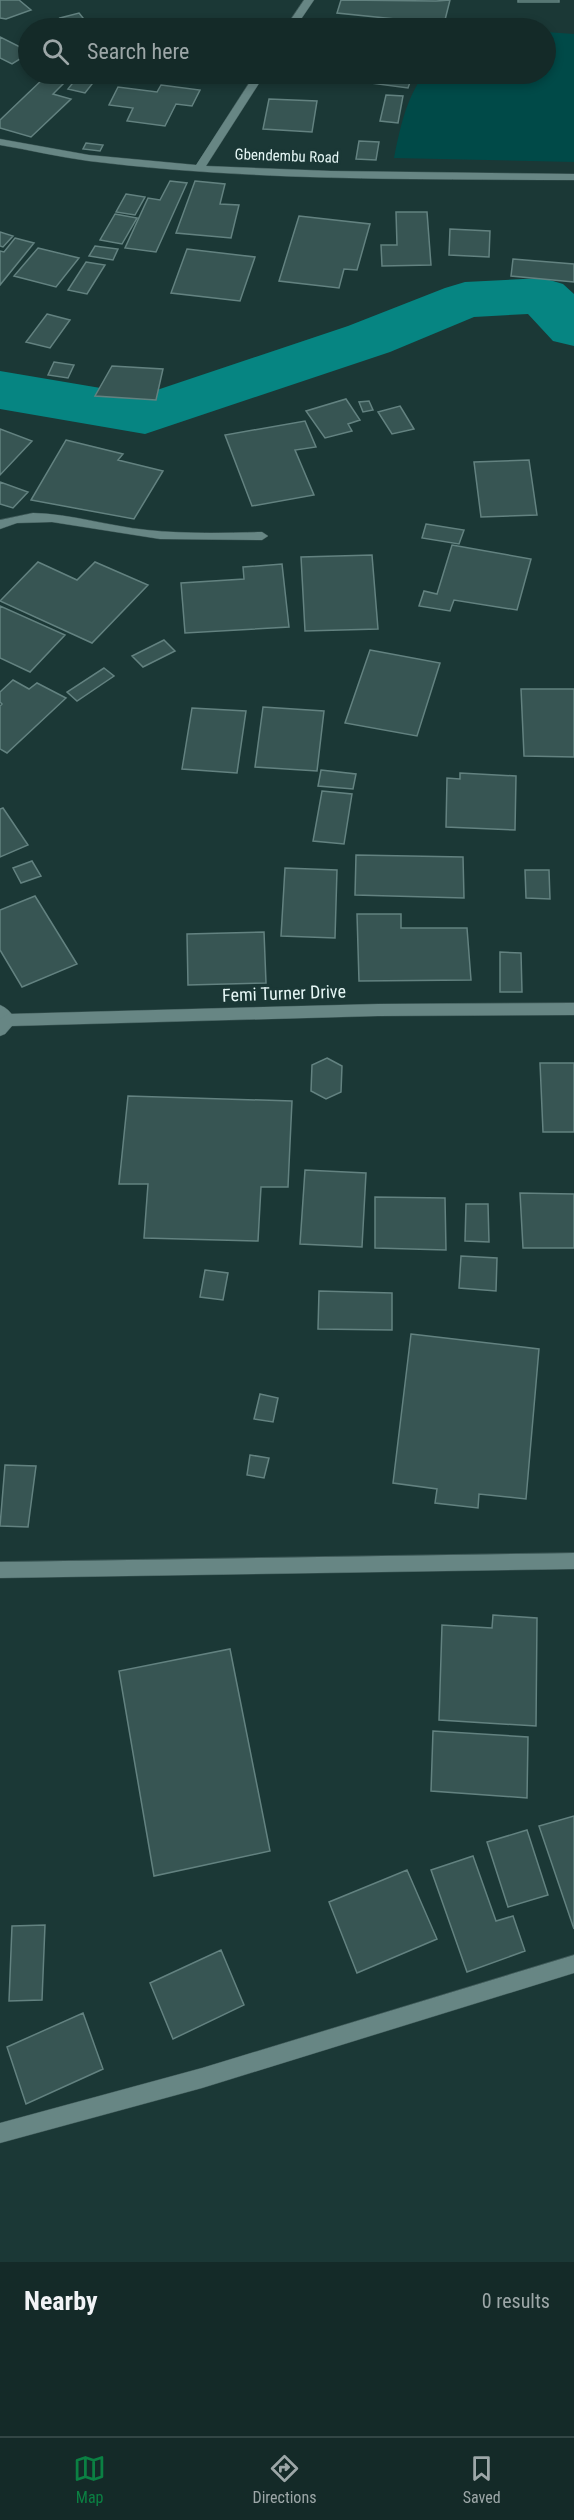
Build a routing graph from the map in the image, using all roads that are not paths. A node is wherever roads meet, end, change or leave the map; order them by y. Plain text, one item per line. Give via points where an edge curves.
1 (309, 0) edge
2 (297, 18) edge
3 (254, 84) edge
4 (0, 142) edge
5 (199, 168) junction
6 (574, 177) edge
7 (0, 525) edge
8 (262, 536) dead end
9 (574, 1009) edge
10 (3, 1021) edge
11 (574, 1561) edge
12 (0, 1570) edge
13 (574, 1964) edge
14 (0, 2133) edge

1 - 2 street
3 - 5 street
4 - 5 street, Gbendembu Road via 88,158
5 - 6 street, Gbendembu Road
7 - 8 street via 47,516 145,534
9 - 10 street, Femi Turner Drive via 378,1010
11 - 12 street
13 - 14 street via 202,2078

